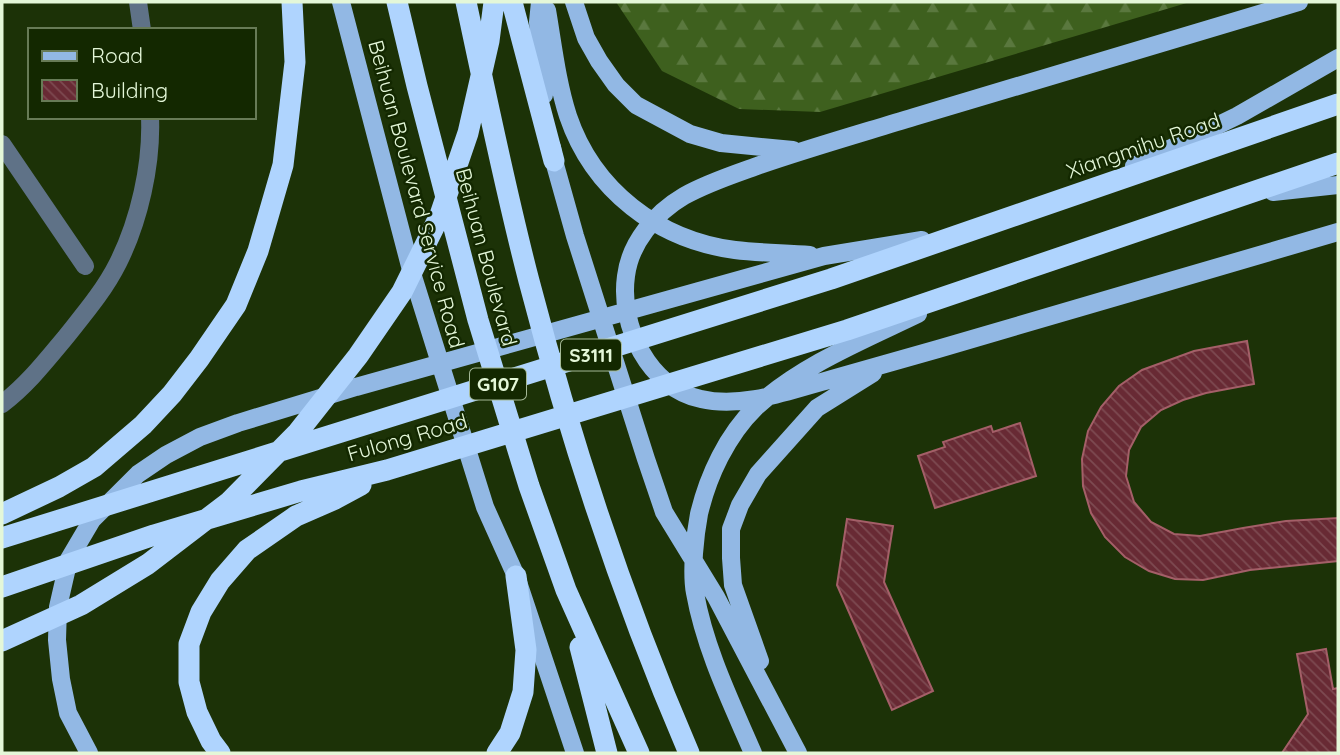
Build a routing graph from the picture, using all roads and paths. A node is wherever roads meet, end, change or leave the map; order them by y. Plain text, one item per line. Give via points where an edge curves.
1 (138, 2) edge
2 (292, 2) edge
3 (341, 2) edge
4 (397, 2) edge
5 (466, 2) edge
6 (494, 2) edge
7 (512, 2) edge
8 (542, 2) edge
9 (574, 2) edge
10 (1299, 2) edge
11 (142, 28) edge
12 (1338, 58) edge
13 (1338, 104) edge
14 (150, 119) edge
15 (2, 144) edge
16 (800, 151) junction
17 (554, 161) junction
18 (1338, 163) edge
19 (1338, 185) edge
20 (1066, 198) junction
21 (1232, 200) junction
22 (1338, 232) edge
23 (965, 234) junction
24 (824, 256) junction
25 (85, 266) dead end
26 (848, 338) junction
27 (890, 363) junction
28 (2, 404) edge
29 (387, 470) junction
30 (2, 514) edge
31 (2, 538) edge
32 (516, 576) junction
33 (8, 585) edge
34 (566, 590) junction
35 (2, 641) edge
36 (782, 724) junction
37 (89, 753) edge
38 (220, 753) edge
39 (497, 753) edge
40 (575, 753) edge
41 (607, 753) edge
42 (639, 753) edge
43 (689, 753) edge
44 (753, 753) edge
45 (798, 753) edge

1 - 11 street
2 - 30 highway via 295,62 283,165 258,251 236,305 172,394 143,425 94,467
3 - 32 main road, Beihuan Boulevard Service Road via 411,270 485,507
4 - 34 highway, Beihuan Boulevard / G107 via 478,320
5 - 43 highway, Beihuan Boulevard / G107 via 528,280 578,457 659,684
6 - 35 highway via 468,133 440,215 402,292 358,356 298,432 229,502 148,565 81,605
7 - 17 highway
8 - 17 main road via 538,22 542,79
8 - 24 main road via 568,115 577,139 607,186 633,209 681,236 733,249
9 - 16 main road via 598,61 636,106 690,134 721,143
10 - 16 main road
12 - 20 main road via 1237,116
13 - 20 highway, Xiangmihu Road
14 - 28 street via 139,205 118,262 103,289 33,378
15 - 25 street
16 - 27 main road via 683,197 646,229 627,266 624,290 634,335 659,377 702,400 733,402 762,397
17 - 36 main road via 664,512 716,597
18 - 21 highway
19 - 21 main road
20 - 23 highway, Xiangmihu Road
21 - 26 highway, Fulong Road via 986,282
22 - 27 main road
23 - 24 main road
23 - 31 highway, Fulong Road / S3111
24 - 37 main road via 238,422 166,455 138,474 92,520 69,559 58,607 61,679 68,713
26 - 29 highway, Fulong Road / S3111
26 - 44 main road via 756,407 717,462 703,500 695,535 694,591 717,670
27 - 36 main road via 817,408 758,474 731,529 733,585
29 - 33 highway, Fulong Road / S3111 via 154,535
29 - 38 highway via 296,516 247,550 201,612 189,644 189,682 197,712
32 - 39 highway via 526,650 523,692 510,733
32 - 40 main road, Beihuan Boulevard Service Road
34 - 41 highway
34 - 42 highway, Beihuan Boulevard / G107
36 - 45 main road

